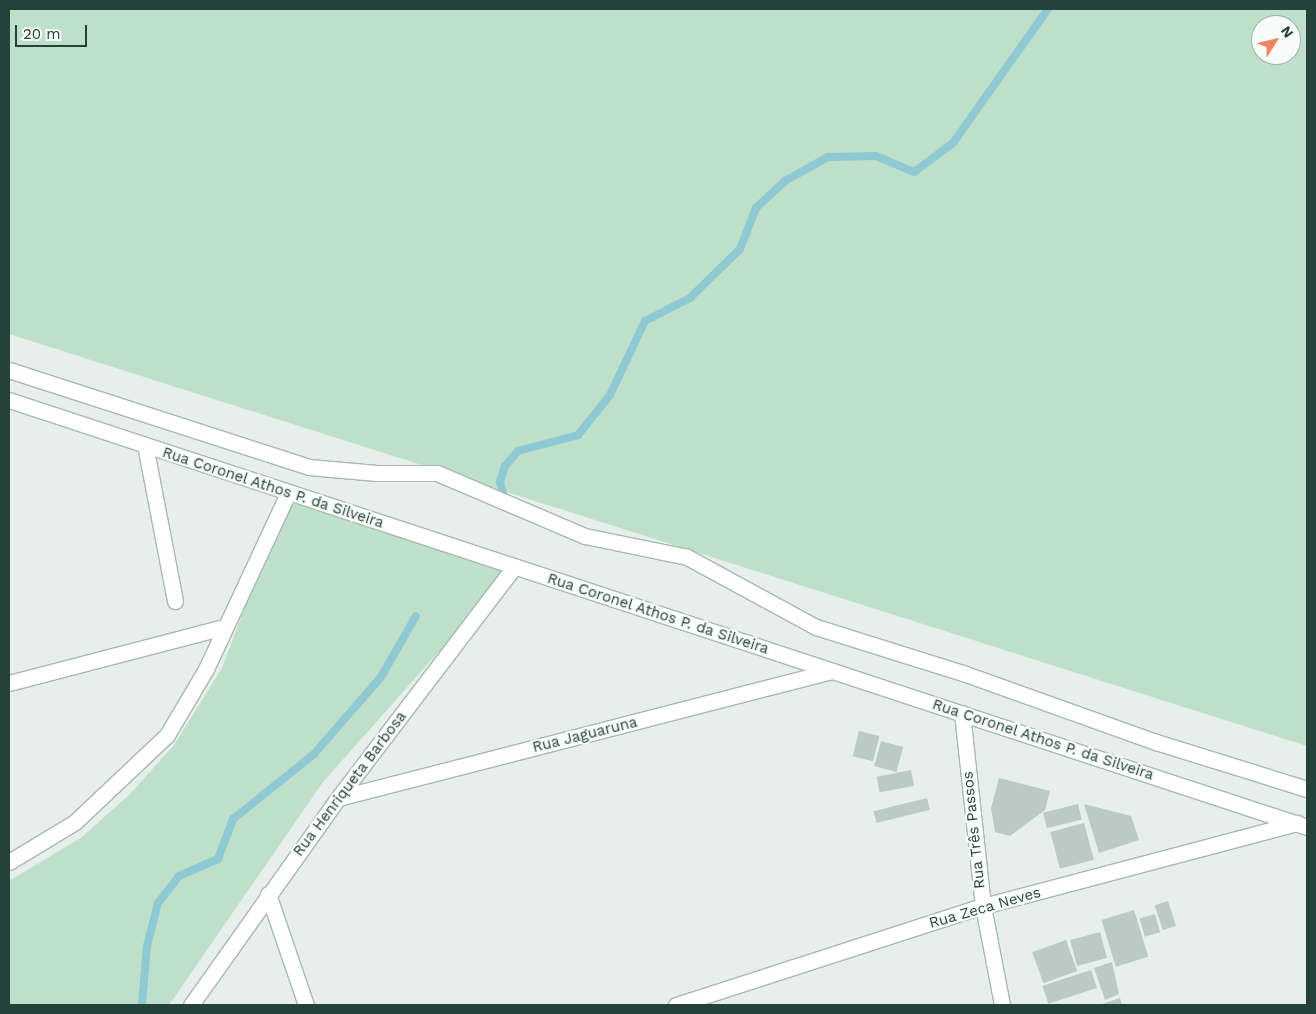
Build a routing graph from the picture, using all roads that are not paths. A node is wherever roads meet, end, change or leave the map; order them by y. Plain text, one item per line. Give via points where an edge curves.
1 (9, 370) edge
2 (9, 400) edge
3 (145, 445) junction
4 (288, 493) junction
5 (514, 567) junction
6 (175, 600) dead end
7 (224, 627) junction
8 (832, 671) junction
9 (9, 683) edge
10 (962, 713) junction
11 (1307, 789) edge
12 (338, 798) junction
13 (1302, 825) edge
14 (9, 862) edge
15 (268, 894) junction
16 (983, 906) junction
17 (191, 1005) edge
18 (306, 1005) edge
19 (676, 1005) edge
20 (1002, 1005) edge

1 - 11 street via 309,467 377,473 437,473 585,536 687,557 816,627 963,673 1156,742
2 - 3 street, Rua Coronel Athos P. da Silveira
3 - 4 street, Rua Coronel Athos P. da Silveira
3 - 6 street
4 - 5 street, Rua Coronel Athos P. da Silveira
4 - 7 street
5 - 8 street, Rua Coronel Athos P. da Silveira
5 - 12 street, Rua Henriqueta Barbosa
7 - 9 street
7 - 14 street via 206,669 167,735 75,822
8 - 10 street, Rua Coronel Athos P. da Silveira
8 - 12 street, Rua Jaguaruna
10 - 13 street, Rua Coronel Athos P. da Silveira
10 - 16 street, Rua Três Passos
12 - 15 street, Rua Henriqueta Barbosa
13 - 16 street, Rua Zeca Neves
15 - 17 street, Rua Henriqueta Barbosa
15 - 18 street
16 - 19 street, Rua Zeca Neves
16 - 20 street, Rua Três Passos

